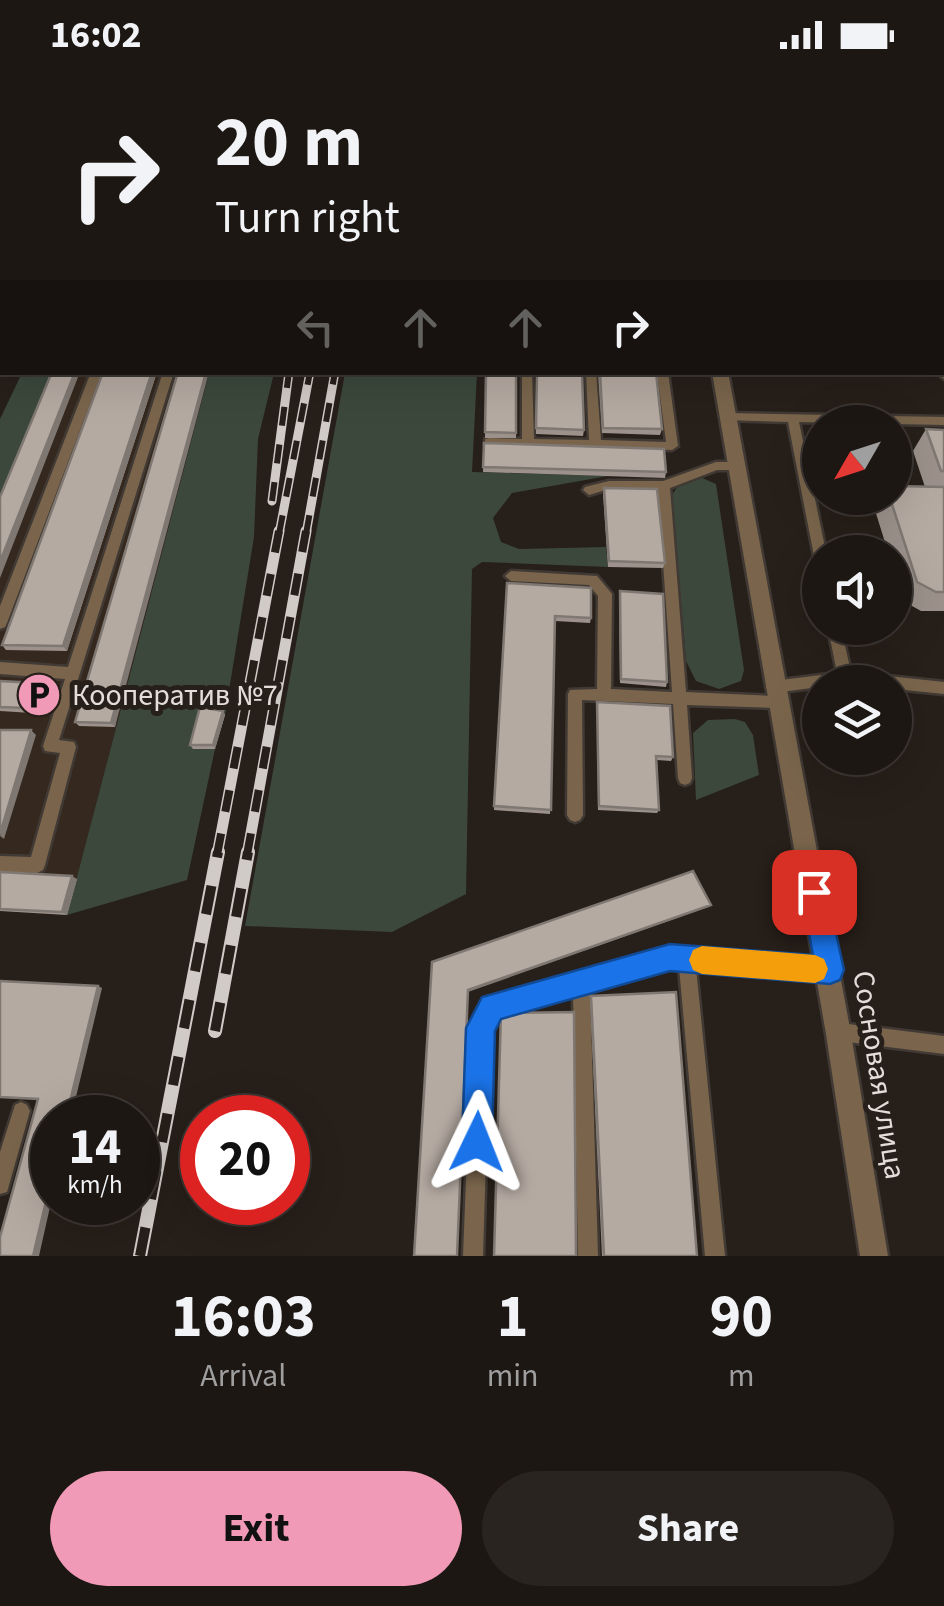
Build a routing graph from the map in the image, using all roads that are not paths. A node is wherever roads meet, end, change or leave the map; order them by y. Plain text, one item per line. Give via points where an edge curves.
1 (97, 375) edge
2 (167, 375) edge
3 (527, 375) edge
4 (591, 375) edge
5 (662, 375) edge
6 (721, 375) edge
7 (728, 417) junction
8 (944, 420) edge
9 (793, 421) junction
10 (489, 442) edge
11 (528, 443) junction
12 (595, 444) junction
13 (736, 466) junction
14 (664, 486) junction
15 (590, 490) dead end
16 (816, 535) edge
17 (511, 576) dead end
18 (0, 623) edge
19 (0, 668) edge
20 (70, 673) junction
21 (912, 685) edge
22 (802, 688) edge
23 (944, 688) edge
24 (775, 694) junction
25 (604, 696) junction
26 (682, 701) junction
27 (685, 778) dead end
28 (575, 815) dead end
29 (0, 864) edge
30 (687, 959) junction
31 (830, 970) junction
32 (581, 982) junction
33 (840, 1032) junction
34 (944, 1045) edge
35 (21, 1112) dead end
36 (0, 1185) edge
37 (473, 1256) edge
38 (588, 1256) edge
39 (715, 1256) edge
40 (874, 1256) edge

1 - 18 lane
2 - 20 lane
3 - 11 lane
4 - 12 lane
5 - 12 lane via 672,446
6 - 7 street, Сосновая улица
7 - 9 lane
7 - 13 street, Сосновая улица
8 - 9 lane
9 - 16 lane
10 - 11 lane
11 - 12 lane
13 - 14 lane via 716,466
13 - 24 street, Сосновая улица
14 - 15 lane
14 - 26 lane
17 - 25 lane via 592,580 605,594
19 - 20 lane
20 - 29 lane via 50,746 69,747 37,864
21 - 23 lane
22 - 24 lane
24 - 26 lane
24 - 31 street, Сосновая улица
25 - 26 lane
25 - 28 lane via 575,694
26 - 27 lane
30 - 31 lane
30 - 32 lane
30 - 39 lane
31 - 33 street, Сосновая улица
32 - 37 lane via 492,1007 481,1028
32 - 38 lane
33 - 34 lane
33 - 40 street, Сосновая улица
35 - 36 lane

